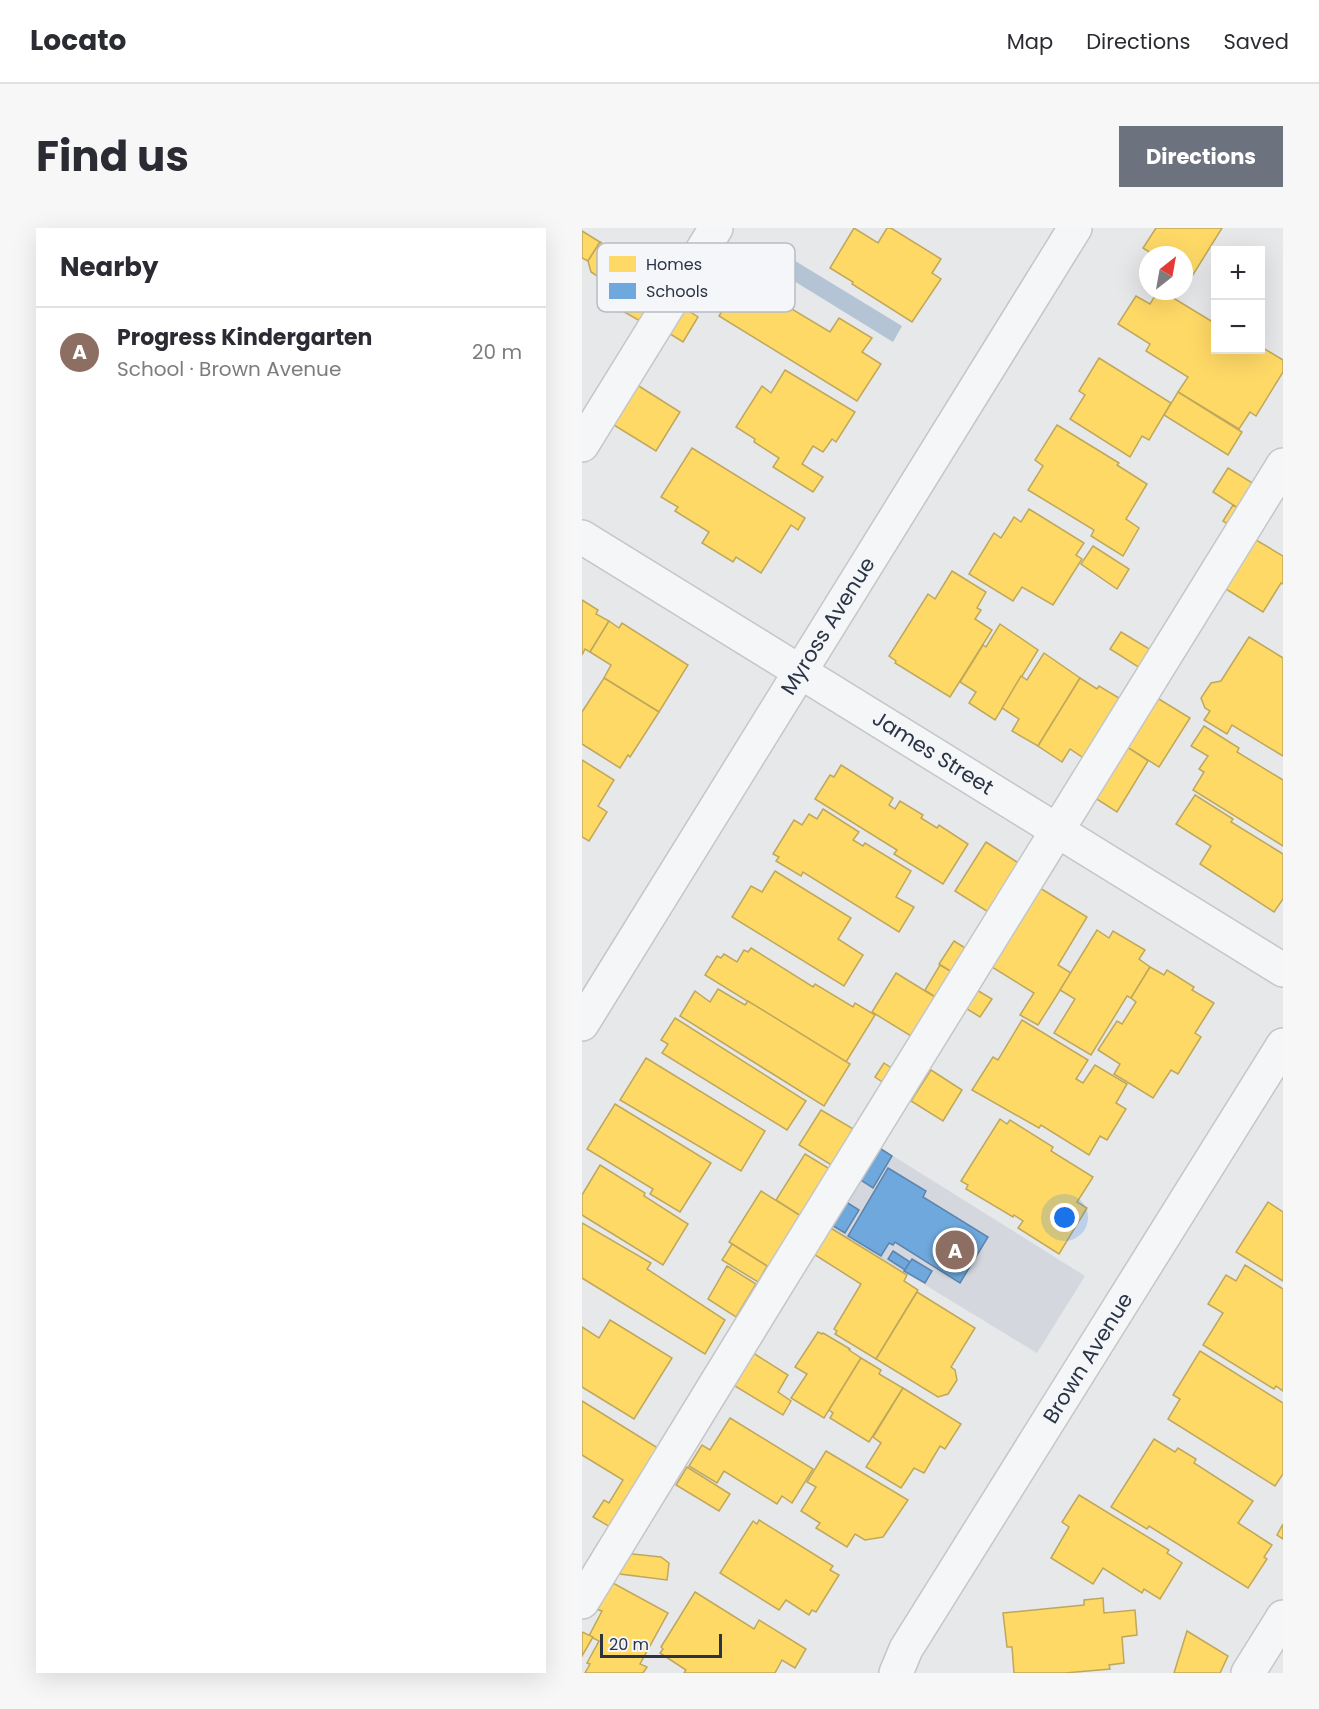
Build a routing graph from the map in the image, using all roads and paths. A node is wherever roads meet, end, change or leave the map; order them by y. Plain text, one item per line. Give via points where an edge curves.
1 (716, 228) edge
2 (1075, 228) edge
3 (707, 243) edge
4 (664, 312) edge
5 (582, 445) edge
6 (1283, 465) edge
7 (582, 537) edge
8 (800, 671) junction
9 (1057, 830) junction
10 (1283, 970) edge
11 (582, 1024) edge
12 (1283, 1045) edge
13 (582, 1602) edge
14 (1283, 1617) edge
15 (896, 1673) edge
16 (1248, 1673) edge

1 - 3 street
2 - 8 street, Myross Avenue
4 - 5 street
6 - 9 street
7 - 8 street, James Street
8 - 9 street, James Street
8 - 11 street, Myross Avenue
9 - 10 street, James Street
9 - 13 street
12 - 15 street, Brown Avenue via 906,1649
14 - 16 street

